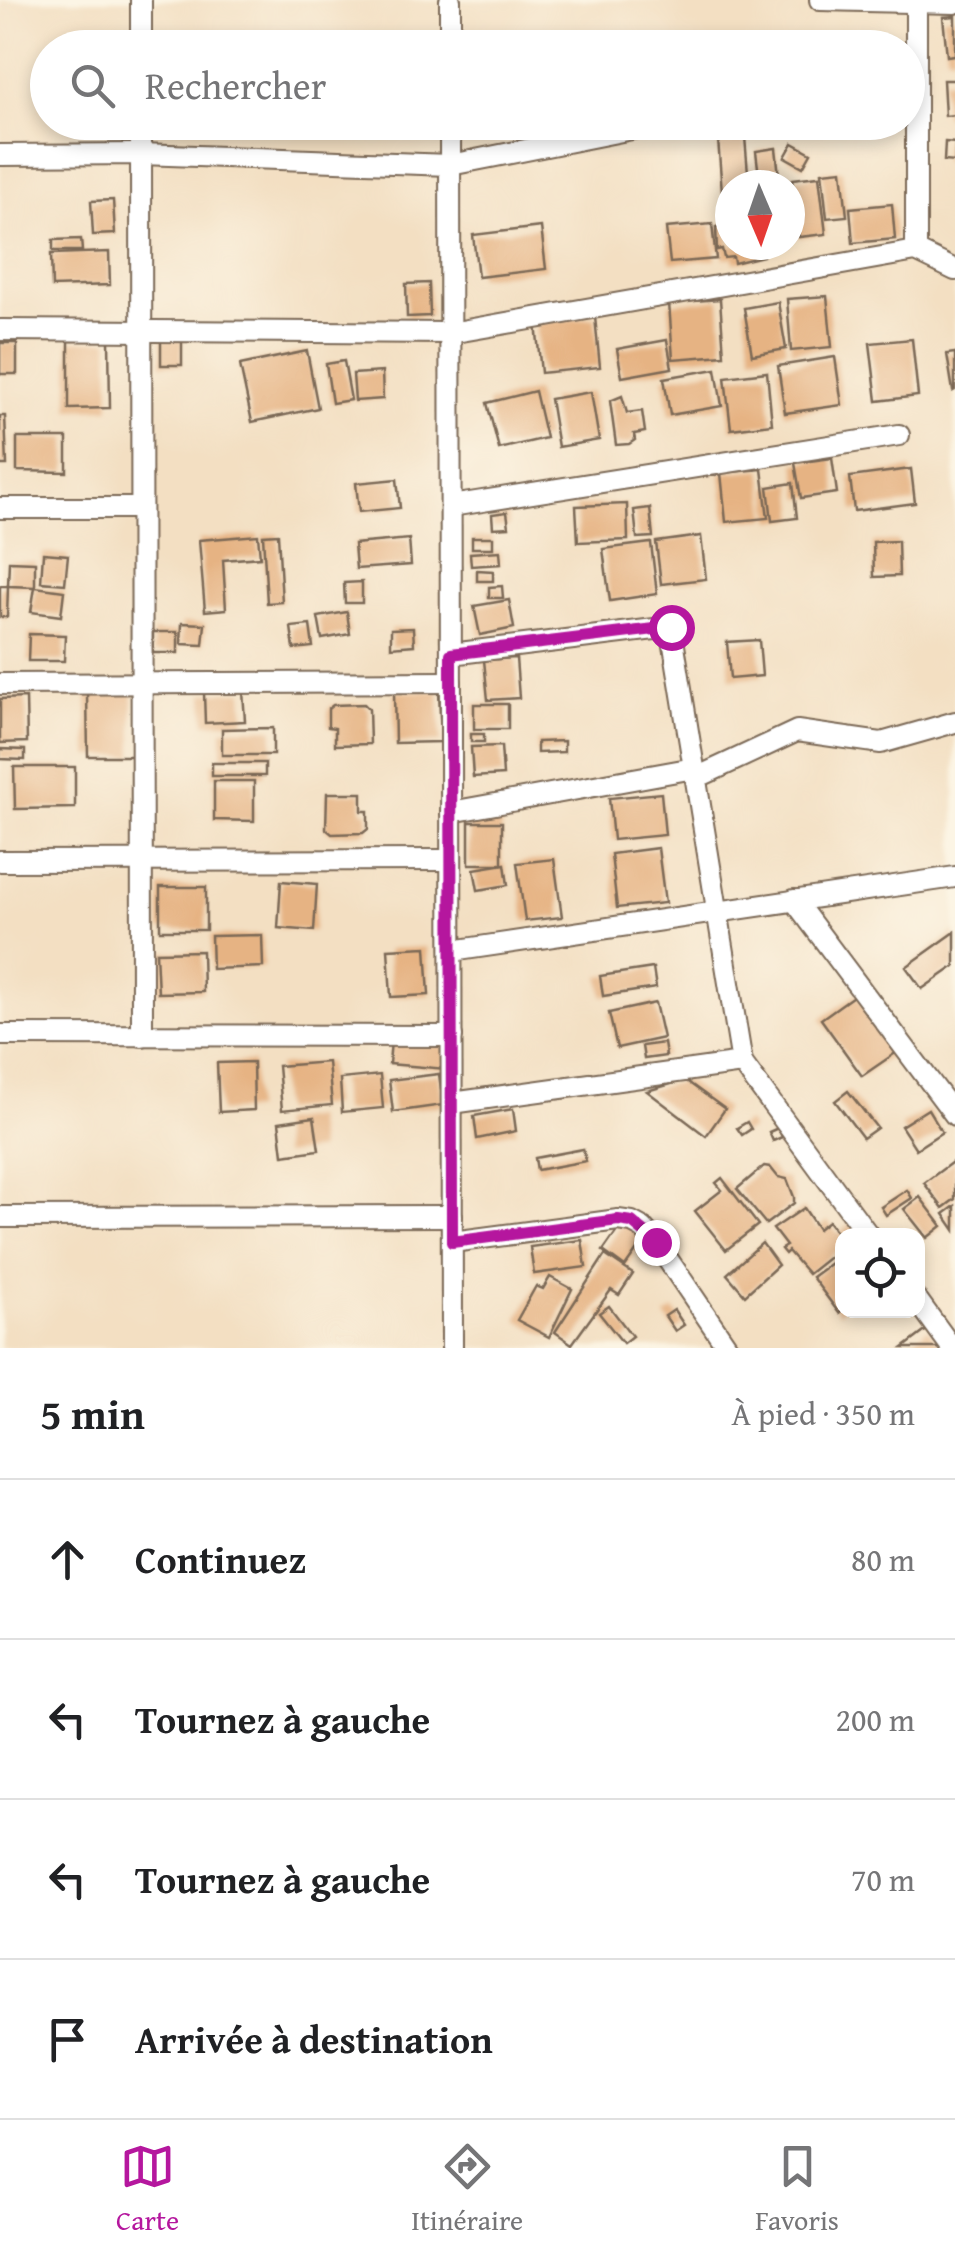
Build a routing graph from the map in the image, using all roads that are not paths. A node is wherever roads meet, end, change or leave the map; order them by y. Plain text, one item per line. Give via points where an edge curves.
1 (141, 0) edge
2 (450, 0) edge
3 (820, 0) edge
4 (916, 1) edge
5 (955, 3) edge
6 (141, 30) edge
7 (450, 30) edge
8 (916, 30) edge
9 (141, 140) edge
10 (450, 140) edge
11 (576, 140) edge
12 (916, 140) edge
13 (0, 154) edge
14 (141, 154) junction
15 (450, 165) junction
16 (916, 251) junction
17 (955, 270) edge
18 (0, 330) edge
19 (141, 330) junction
20 (450, 333) junction
21 (899, 436) dead end
22 (451, 506) junction
23 (0, 508) edge
24 (142, 508) junction
25 (451, 654) junction
26 (451, 682) junction
27 (141, 683) junction
28 (0, 684) edge
29 (955, 722) edge
30 (695, 773) junction
31 (451, 812) junction
32 (451, 860) junction
33 (0, 861) edge
34 (141, 861) junction
35 (955, 877) edge
36 (794, 900) junction
37 (718, 912) junction
38 (452, 950) junction
39 (0, 1035) edge
40 (142, 1036) junction
41 (452, 1036) junction
42 (742, 1063) junction
43 (452, 1103) junction
44 (955, 1115) edge
45 (452, 1216) junction
46 (0, 1217) edge
47 (863, 1228) edge
48 (452, 1242) junction
49 (925, 1311) edge
50 (452, 1348) edge
51 (728, 1348) edge
52 (952, 1348) edge

1 - 6 street
2 - 7 street
3 - 4 street
4 - 5 street
4 - 8 street
9 - 14 street
10 - 15 street
11 - 15 street
12 - 16 street
13 - 14 street
14 - 15 street
14 - 19 street
15 - 20 street
16 - 17 street
16 - 20 street
18 - 19 street
19 - 20 street
19 - 24 street
20 - 22 street
21 - 22 street
22 - 25 street
23 - 24 street
24 - 27 street
25 - 26 street
25 - 30 street via 671,627
26 - 27 street
26 - 31 street
27 - 28 street
27 - 34 street
29 - 30 street via 881,742 797,731
30 - 31 street
30 - 37 street
31 - 32 street
32 - 34 street
32 - 38 street
33 - 34 street
34 - 40 street
35 - 36 street
36 - 37 street
36 - 44 street
37 - 38 street
37 - 42 street
38 - 41 street
39 - 40 street
40 - 41 street
41 - 43 street
42 - 43 street
42 - 47 street
43 - 45 street
45 - 46 street
45 - 48 street
48 - 50 street
48 - 51 street via 632,1222 656,1242
49 - 52 street

